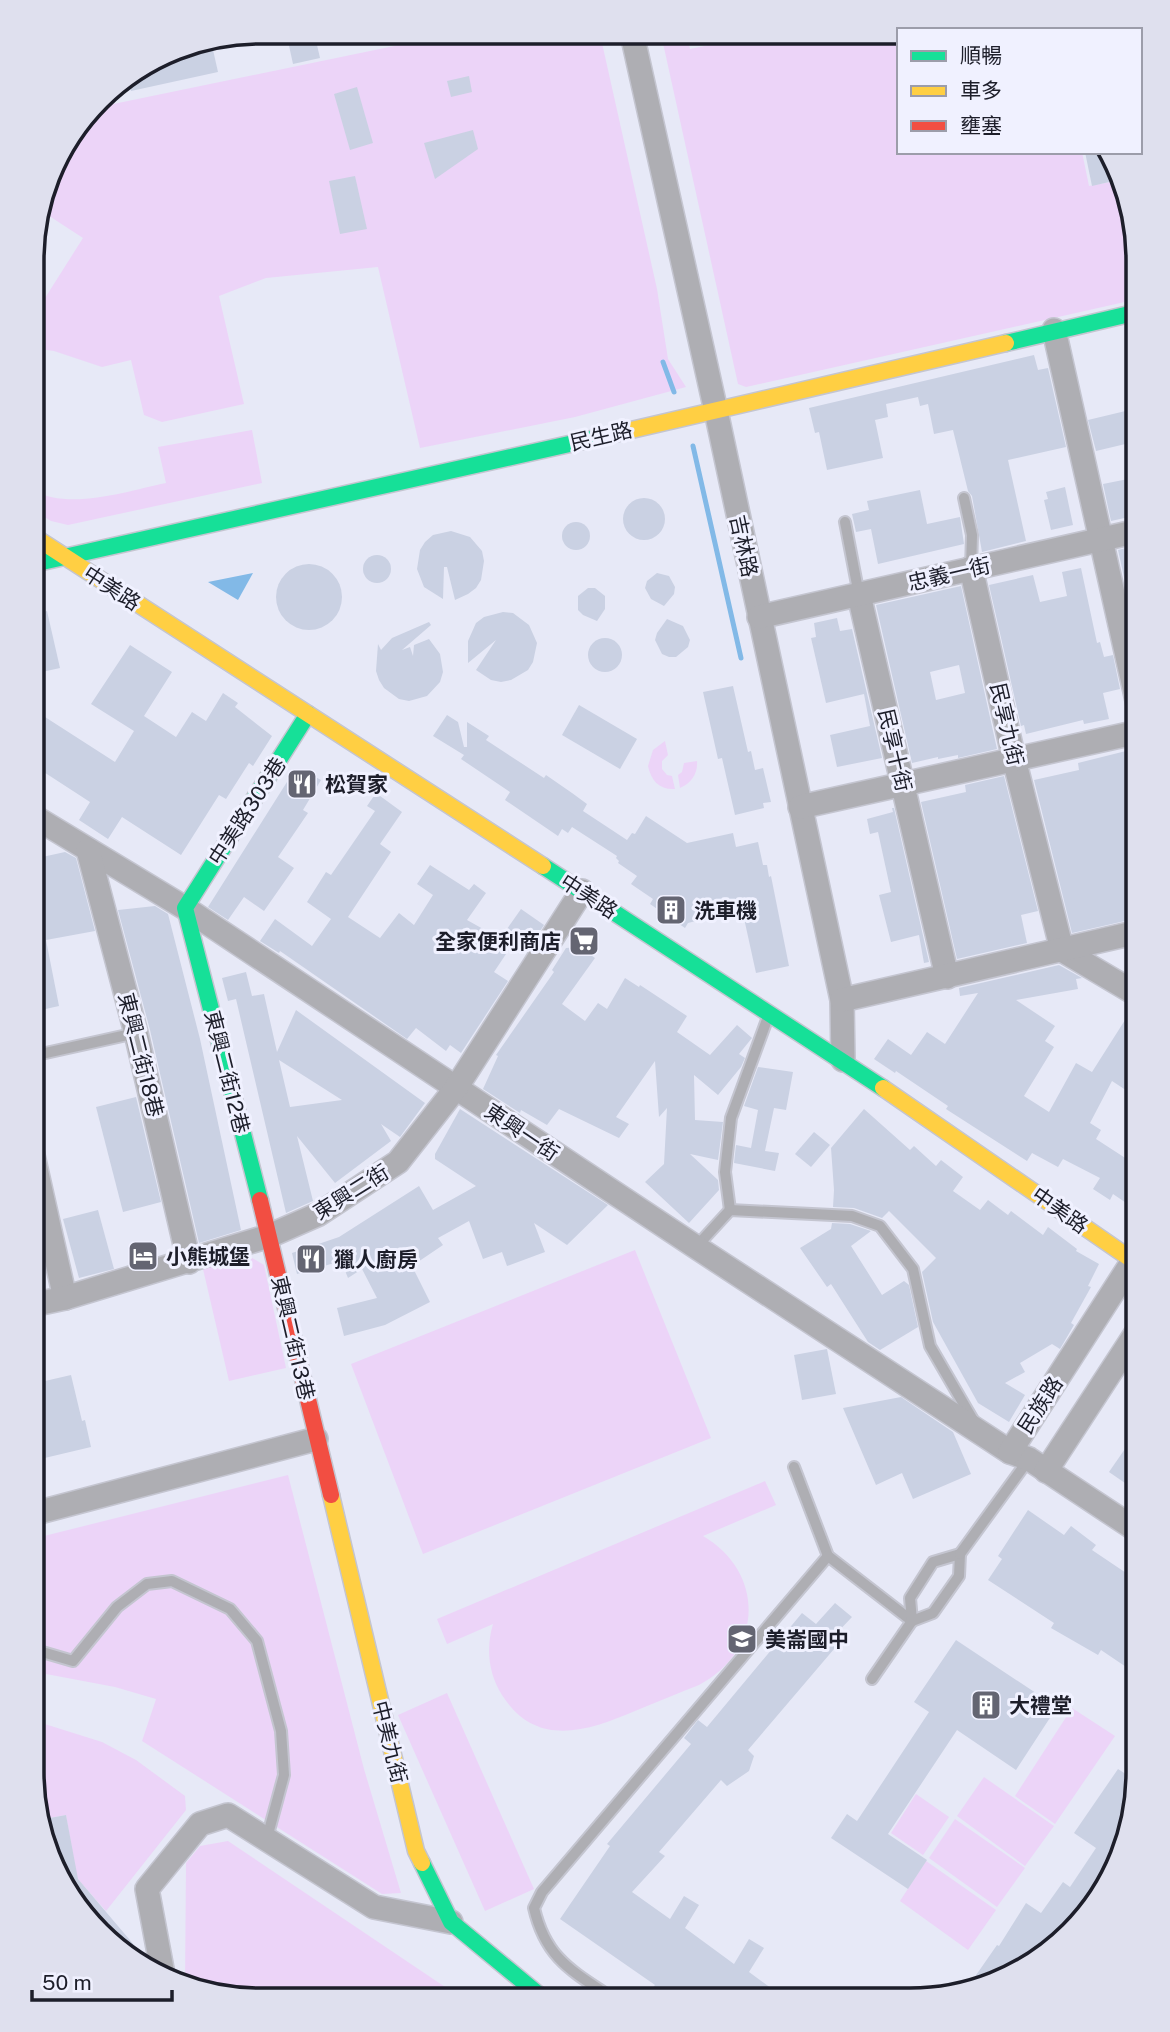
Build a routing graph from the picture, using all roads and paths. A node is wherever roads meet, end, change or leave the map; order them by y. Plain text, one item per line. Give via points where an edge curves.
1 (634, 44) edge
2 (1126, 315) edge
3 (1054, 330) junction
4 (716, 411) junction
5 (964, 498) dead end
6 (845, 522) dead end
7 (1126, 534) edge
8 (1102, 540) junction
9 (44, 544) edge
10 (62, 556) junction
11 (44, 561) edge
12 (971, 568) junction
13 (859, 594) junction
14 (759, 617) junction
15 (1126, 650) edge
16 (308, 714) junction
17 (1126, 735) edge
18 (1014, 759) junction
19 (903, 784) junction
20 (800, 807) junction
21 (44, 823) edge
22 (88, 850) junction
23 (582, 891) junction
24 (185, 908) junction
25 (1126, 935) edge
26 (1062, 950) junction
27 (947, 976) junction
28 (1126, 988) edge
29 (842, 1000) junction
30 (770, 1012) junction
31 (136, 1033) junction
32 (44, 1053) edge
33 (843, 1060) junction
34 (456, 1088) junction
35 (730, 1210) junction
36 (44, 1218) edge
37 (269, 1236) junction
38 (696, 1247) junction
39 (1126, 1253) edge
40 (189, 1262) junction
41 (1126, 1280) edge
42 (65, 1298) junction
43 (44, 1302) edge
44 (1126, 1344) edge
45 (980, 1432) junction
46 (316, 1439) junction
47 (1028, 1461) junction
48 (794, 1467) dead end
49 (44, 1511) edge
50 (1126, 1523) edge
51 (960, 1555) junction
52 (828, 1556) junction
53 (912, 1621) junction
54 (44, 1652) edge
55 (872, 1679) dead end
56 (267, 1838) junction
57 (451, 1922) junction
58 (161, 1964) edge
59 (531, 1988) edge
60 (598, 1988) edge

1 - 4 street, 吉林路
2 - 3 street, 民生路
3 - 4 street, 民生路
3 - 8 street
4 - 10 street, 民生路
4 - 14 street, 吉林路
5 - 12 lane, 民享九街 via 972,535
6 - 13 lane, 民享十街
7 - 8 street, 忠義一街
8 - 12 street, 忠義一街
8 - 15 street
9 - 10 street, 中美路
10 - 11 street, 民生路
10 - 16 street, 中美路
12 - 13 street, 忠義一街
12 - 18 street, 民享九街
13 - 14 street, 忠義一街
13 - 19 street, 民享十街
14 - 20 street, 吉林路
16 - 23 street, 中美路
16 - 24 street, 中美路303巷
17 - 18 street
18 - 19 street
18 - 26 street, 民享九街
19 - 20 street
19 - 27 street, 民享十街
20 - 29 street, 吉林路
21 - 22 street, 東興一街
22 - 24 street, 東興一街
22 - 31 street, 東興二街18巷
23 - 30 street, 中美路
23 - 34 street, 東興二街
24 - 34 street, 東興一街
24 - 37 street, 東興二街12巷
25 - 26 street
26 - 27 street
26 - 28 street
27 - 29 street
29 - 33 street, 吉林路
30 - 33 street, 中美路
30 - 35 lane via 731,1118 725,1172
31 - 32 lane
31 - 40 street, 東興二街18巷
33 - 39 street, 中美路
34 - 37 street, 東興二街 via 398,1163 319,1214
34 - 38 street, 東興一街
35 - 38 lane
35 - 45 lane via 852,1216 880,1226 913,1269 930,1346
36 - 42 street
37 - 40 street, 東興二街
37 - 46 street, 東興二街13巷
38 - 45 street, 東興一街
40 - 42 street, 東興二街
41 - 47 street, 民族路
42 - 43 street, 東興二街
44 - 47 street, 民族路
45 - 47 street, 東興一街
46 - 49 street
46 - 57 street, 中美九街 via 416,1852
47 - 50 street, 東興一街
47 - 51 lane
48 - 52 lane
51 - 53 lane via 959,1576 933,1613
51 - 53 lane via 933,1562 910,1598
52 - 53 lane
52 - 60 lane via 542,1892 534,1908 545,1941 557,1958
53 - 55 lane
54 - 56 lane via 73,1661 117,1607 147,1584 172,1581 230,1609 257,1641 281,1731 284,1776
56 - 57 street via 374,1907
56 - 58 street via 228,1815 200,1824 176,1852 147,1889
57 - 59 street, 中美九街

